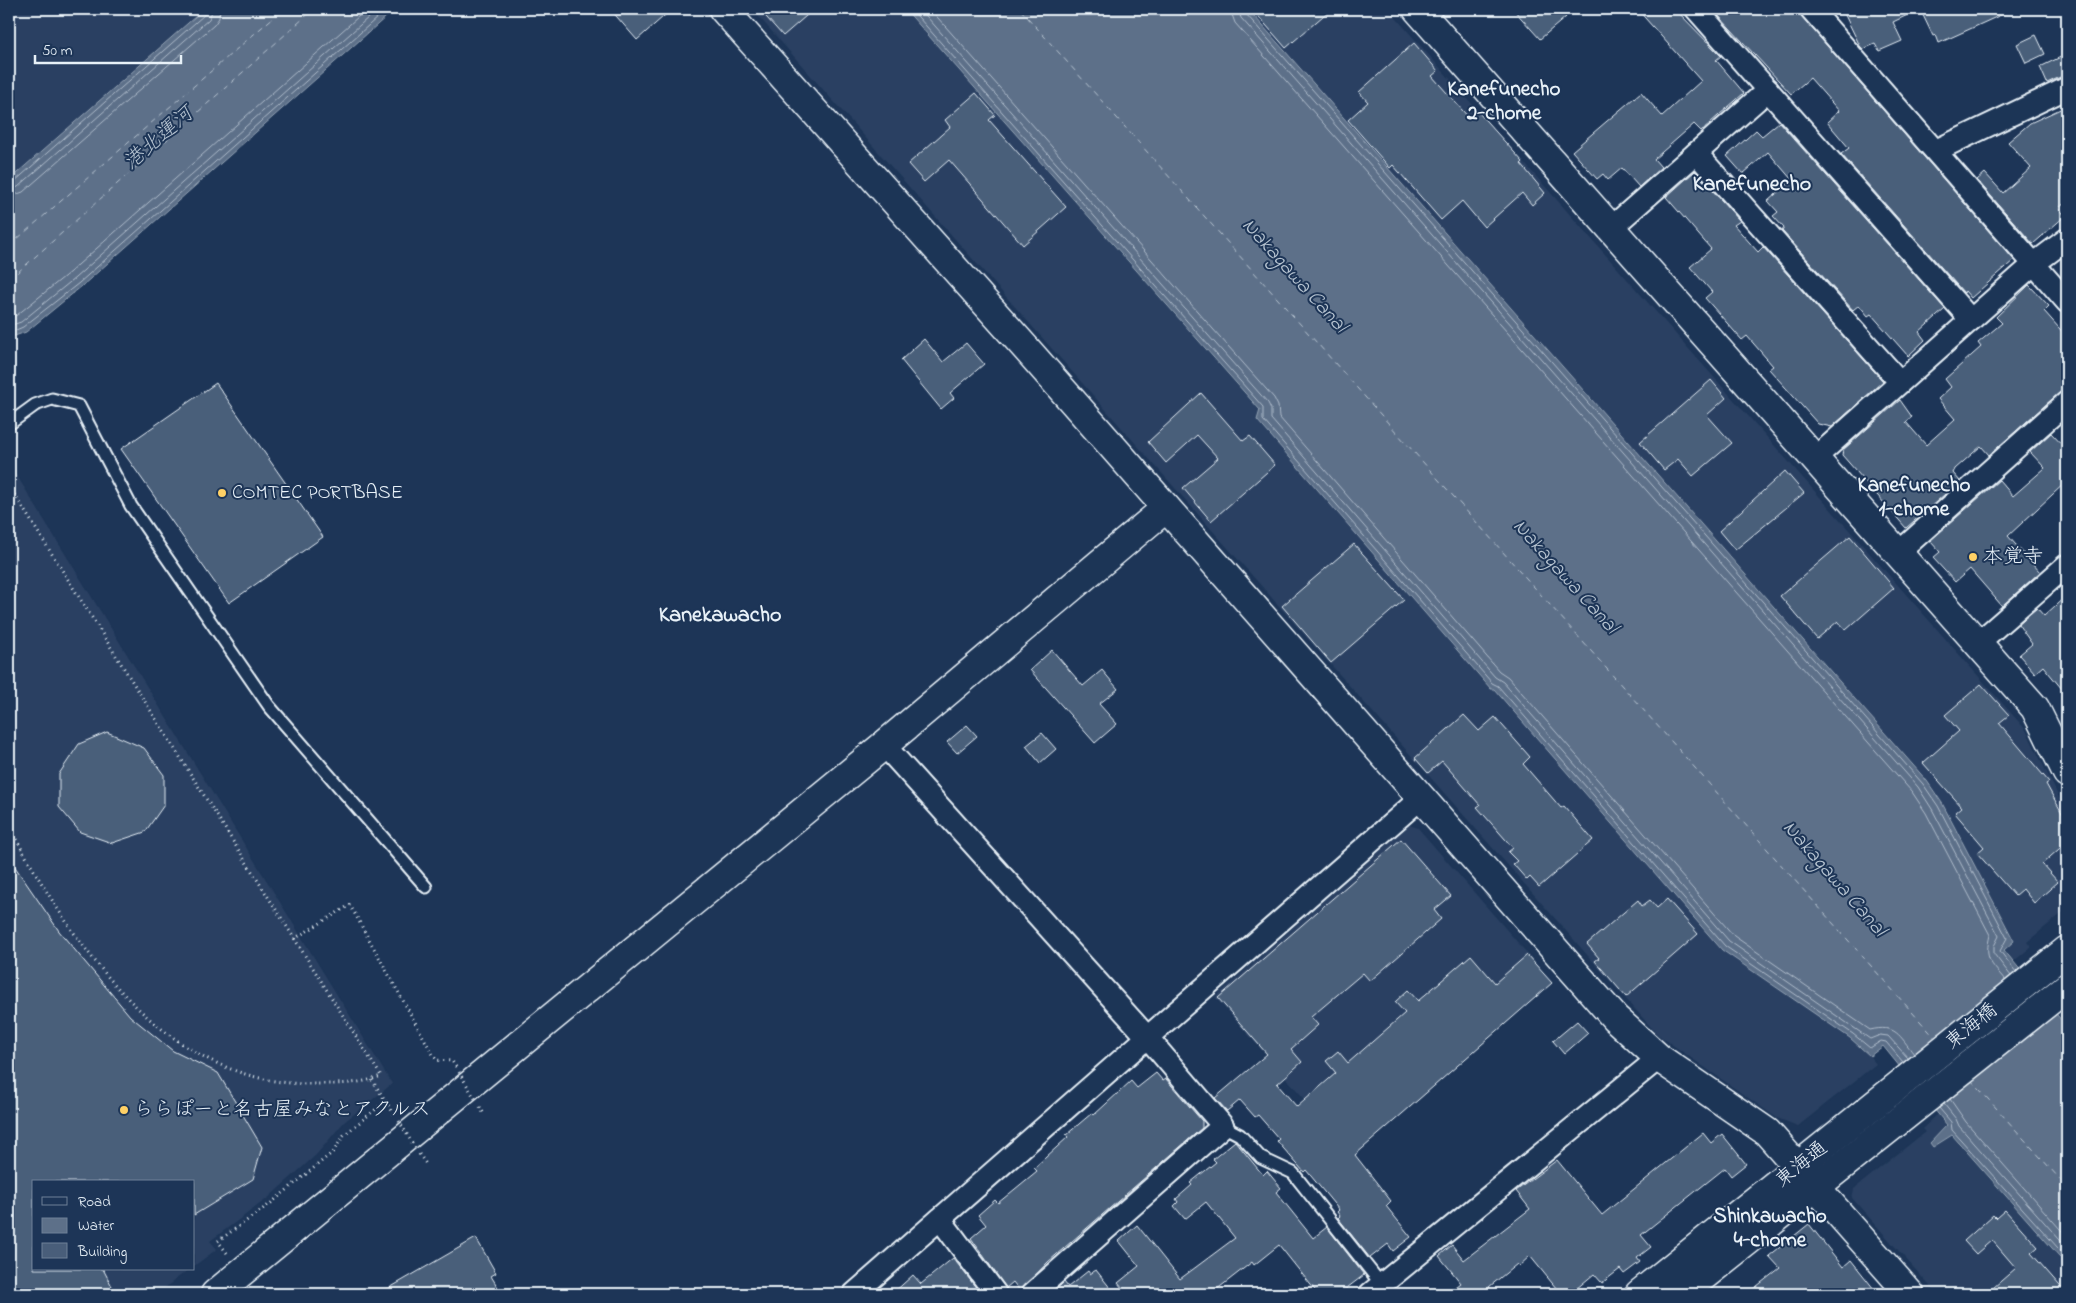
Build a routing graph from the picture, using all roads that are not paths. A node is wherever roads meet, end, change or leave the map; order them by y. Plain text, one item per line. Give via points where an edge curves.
1 (723, 9) edge
2 (1417, 9) edge
3 (1696, 9) edge
4 (1811, 9) edge
5 (2067, 88) edge
6 (1768, 90) junction
7 (1937, 150) junction
8 (1696, 153) junction
9 (1611, 228) junction
10 (2067, 239) edge
11 (2035, 263) junction
12 (2067, 302) edge
13 (1971, 320) junction
14 (1900, 382) junction
15 (2067, 402) edge
16 (9, 424) edge
17 (1814, 459) junction
18 (1166, 508) junction
19 (1898, 553) junction
20 (2067, 565) edge
21 (1978, 644) junction
22 (884, 745) junction
23 (2065, 760) edge
24 (1421, 798) junction
25 (426, 887) dead end
26 (2059, 957) edge
27 (2067, 987) edge
28 (1148, 1038) junction
29 (1659, 1058) junction
30 (1902, 1101) junction
31 (1223, 1126) junction
32 (1807, 1177) junction
33 (940, 1220) junction
34 (1380, 1291) edge
35 (1905, 1292) edge
36 (215, 1294) edge
37 (854, 1294) edge
38 (996, 1294) edge
39 (1032, 1294) edge
40 (1639, 1294) edge
41 (1681, 1294) edge

1 - 18 street
2 - 9 street
3 - 6 street
4 - 7 street
5 - 7 street
6 - 8 street
6 - 13 street
7 - 11 street
8 - 9 street
8 - 14 street
9 - 17 street
10 - 11 street
11 - 12 street
11 - 13 street
13 - 14 street
14 - 17 street
15 - 19 street
16 - 25 lane via 52,399 79,406 131,506 269,706
17 - 19 street
18 - 22 street
18 - 24 street
19 - 21 street
20 - 21 street
21 - 23 street via 2035,708
22 - 28 street
22 - 36 street
24 - 28 street
24 - 29 street via 1615,1018
26 - 30 street, 東海橋
27 - 30 street, 東海橋
28 - 31 street
28 - 33 street
29 - 32 street via 1767,1132
29 - 34 street
30 - 32 street
31 - 34 lane via 1240,1135 1261,1158 1292,1173
31 - 39 street
32 - 35 street
32 - 40 street, 東海通
32 - 41 street
33 - 37 street
33 - 38 street

